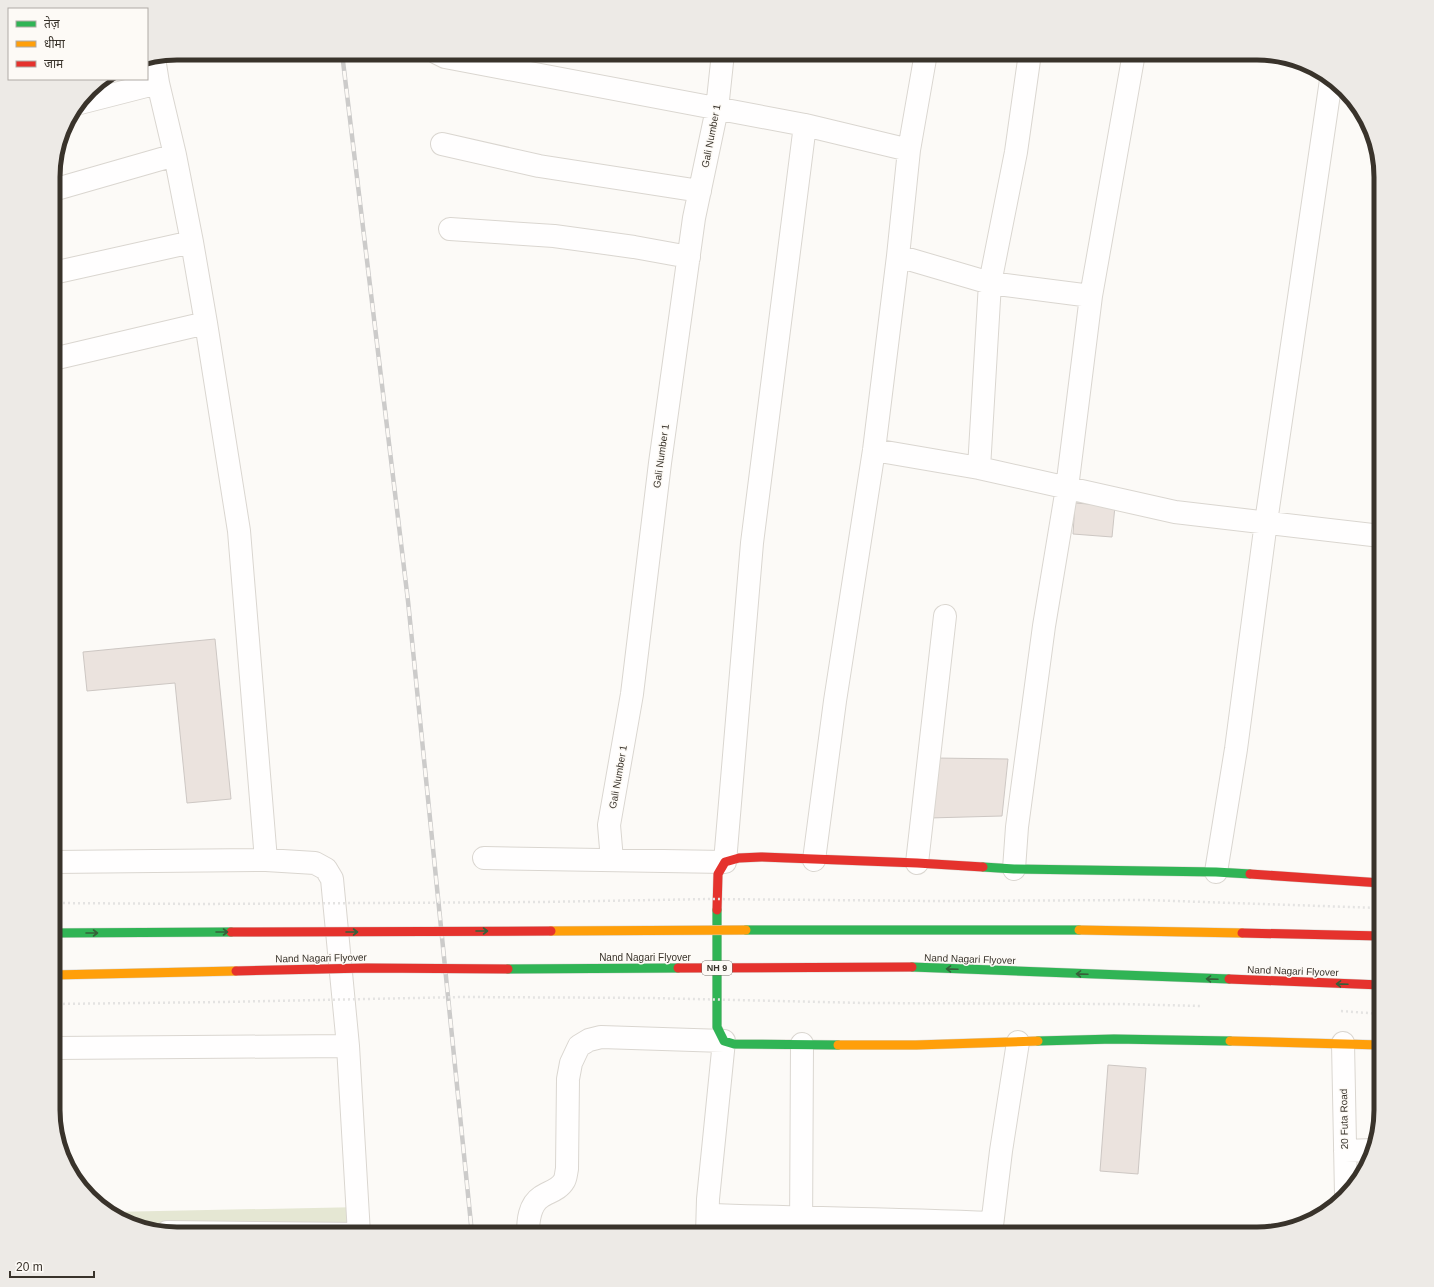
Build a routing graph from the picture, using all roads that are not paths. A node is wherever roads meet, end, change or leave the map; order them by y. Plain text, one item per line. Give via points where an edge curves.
1 (456, 60) edge
2 (723, 60) edge
3 (925, 60) edge
4 (1029, 60) edge
5 (1133, 60) edge
6 (155, 62) edge
7 (158, 83) junction
8 (1331, 87) edge
9 (88, 101) edge
10 (717, 109) junction
11 (805, 125) junction
12 (442, 144) dead end
13 (909, 150) junction
14 (175, 155) junction
15 (60, 188) edge
16 (700, 191) junction
17 (450, 229) dead end
18 (192, 242) junction
19 (898, 256) junction
20 (689, 257) junction
21 (60, 271) edge
22 (990, 283) junction
23 (1091, 296) junction
24 (206, 323) junction
25 (60, 357) edge
26 (874, 450) junction
27 (979, 468) junction
28 (1067, 488) junction
29 (1266, 522) junction
30 (1374, 535) edge
31 (945, 616) dead end
32 (484, 858) dead end
33 (266, 860) junction
34 (612, 860) junction
35 (814, 860) junction
36 (60, 862) edge
37 (724, 862) junction
38 (917, 863) junction
39 (1014, 869) junction
40 (1216, 872) junction
41 (1374, 883) edge
42 (60, 933) edge
43 (1374, 936) edge
44 (60, 975) edge
45 (1374, 985) edge
46 (724, 1041) junction
47 (1018, 1042) junction
48 (1343, 1043) junction
49 (802, 1044) junction
50 (1374, 1045) edge
51 (348, 1046) junction
52 (60, 1048) edge
53 (1367, 1150) edge
54 (1345, 1151) junction
55 (1346, 1186) edge
56 (707, 1224) edge
57 (801, 1226) edge
58 (893, 1226) edge
59 (359, 1227) edge
60 (528, 1227) edge
61 (942, 1227) edge
62 (991, 1227) edge

1 - 10 street
2 - 10 street, Gali Number 1
3 - 13 street
4 - 22 street via 1016,152
5 - 23 street
6 - 7 street
7 - 9 street
7 - 14 street
8 - 29 street
10 - 11 street
10 - 16 street, Gali Number 1
11 - 13 street
11 - 37 street via 752,543
12 - 16 street via 539,166
13 - 19 street
14 - 15 street
14 - 18 street
16 - 20 street, Gali Number 1
17 - 20 street via 554,236
18 - 21 street
18 - 24 street
19 - 22 street
19 - 26 street
20 - 34 street, Gali Number 1 via 660,463 632,694 610,825
22 - 23 street
22 - 27 street
23 - 28 street
24 - 25 street
24 - 33 street via 239,531
26 - 27 street
26 - 35 street via 835,701
27 - 28 street
28 - 29 street via 1175,512
28 - 39 street via 1044,626 1017,827
29 - 30 street
29 - 40 street via 1236,749
31 - 38 street
32 - 34 street
33 - 36 street
33 - 51 street via 314,863 326,869 332,879
34 - 37 street
35 - 37 main road via 761,857
35 - 38 main road
37 - 46 main road via 717,883 717,1027
38 - 39 main road
39 - 40 main road
40 - 41 main road
42 -> 43 main road, bridge via 1031,929
45 -> 44 main road, Nand Nagari Flyover / NH 9, bridge via 892,966 367,968
46 - 49 main road via 734,1044
46 - 56 street
46 - 60 street via 601,1037 579,1046 571,1063 568,1079 567,1169 564,1182 540,1197 532,1207
47 - 48 main road via 1114,1039
47 - 49 main road via 916,1045
47 - 62 street
48 - 50 main road
48 - 54 street, 20 Futa Road
49 - 57 street
51 - 52 street
51 - 59 street
53 - 54 street
54 - 55 street, 20 Futa Road
56 - 57 street
57 - 58 street
58 - 61 street

